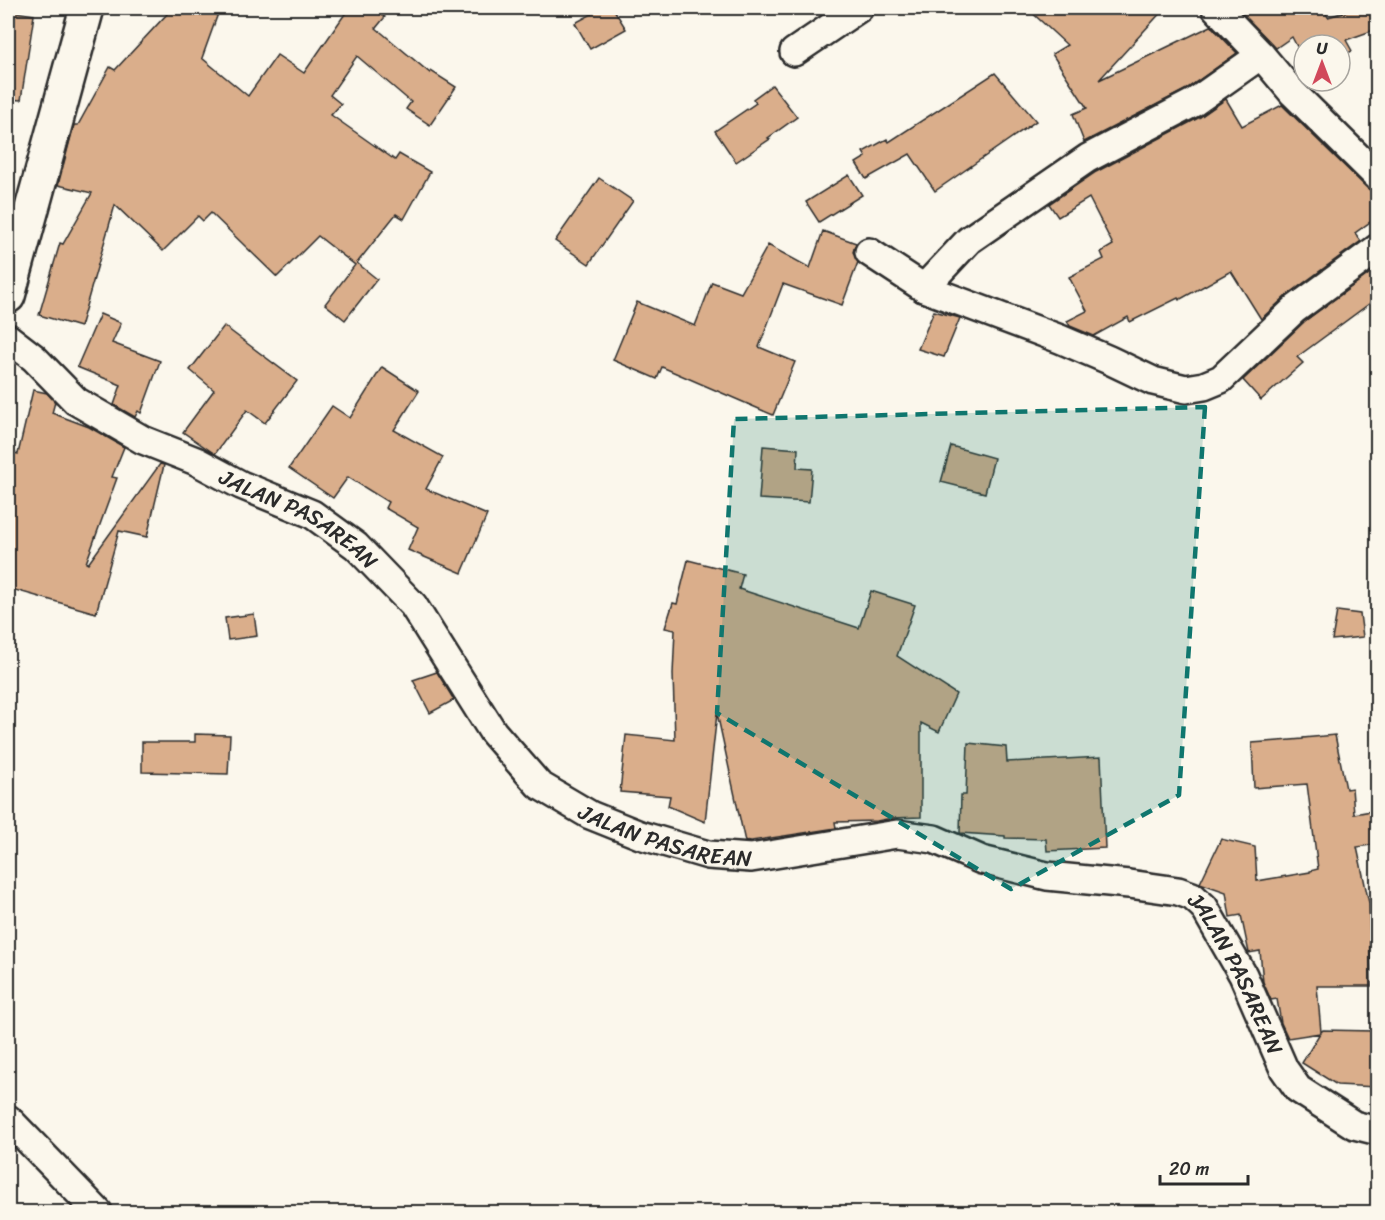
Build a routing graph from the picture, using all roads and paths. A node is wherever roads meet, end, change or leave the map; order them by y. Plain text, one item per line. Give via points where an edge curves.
1 (87, 8) edge
2 (859, 8) edge
3 (1216, 8) edge
4 (794, 52) dead end
5 (1261, 55) junction
6 (1377, 177) edge
7 (1377, 248) edge
8 (868, 252) dead end
9 (924, 288) junction
10 (8, 296) edge
11 (8, 338) edge
12 (8, 1119) edge
13 (1377, 1131) edge
14 (98, 1212) edge

1 - 10 main road
2 - 4 street
3 - 5 street
5 - 6 street
5 - 9 street via 1193,103 1088,158 1051,183 969,240
7 - 9 street via 1294,309 1221,379 1186,389 1153,381 1060,339
8 - 9 street
11 - 13 street, JALAN PASAREAN via 76,400 143,440 312,514 356,546 413,605 493,732 539,786 590,815 708,855 751,858 897,834 934,839 982,860 1047,876 1129,884 1192,896 1204,908 1243,975 1284,1070 1298,1089 1354,1125
12 - 14 street

